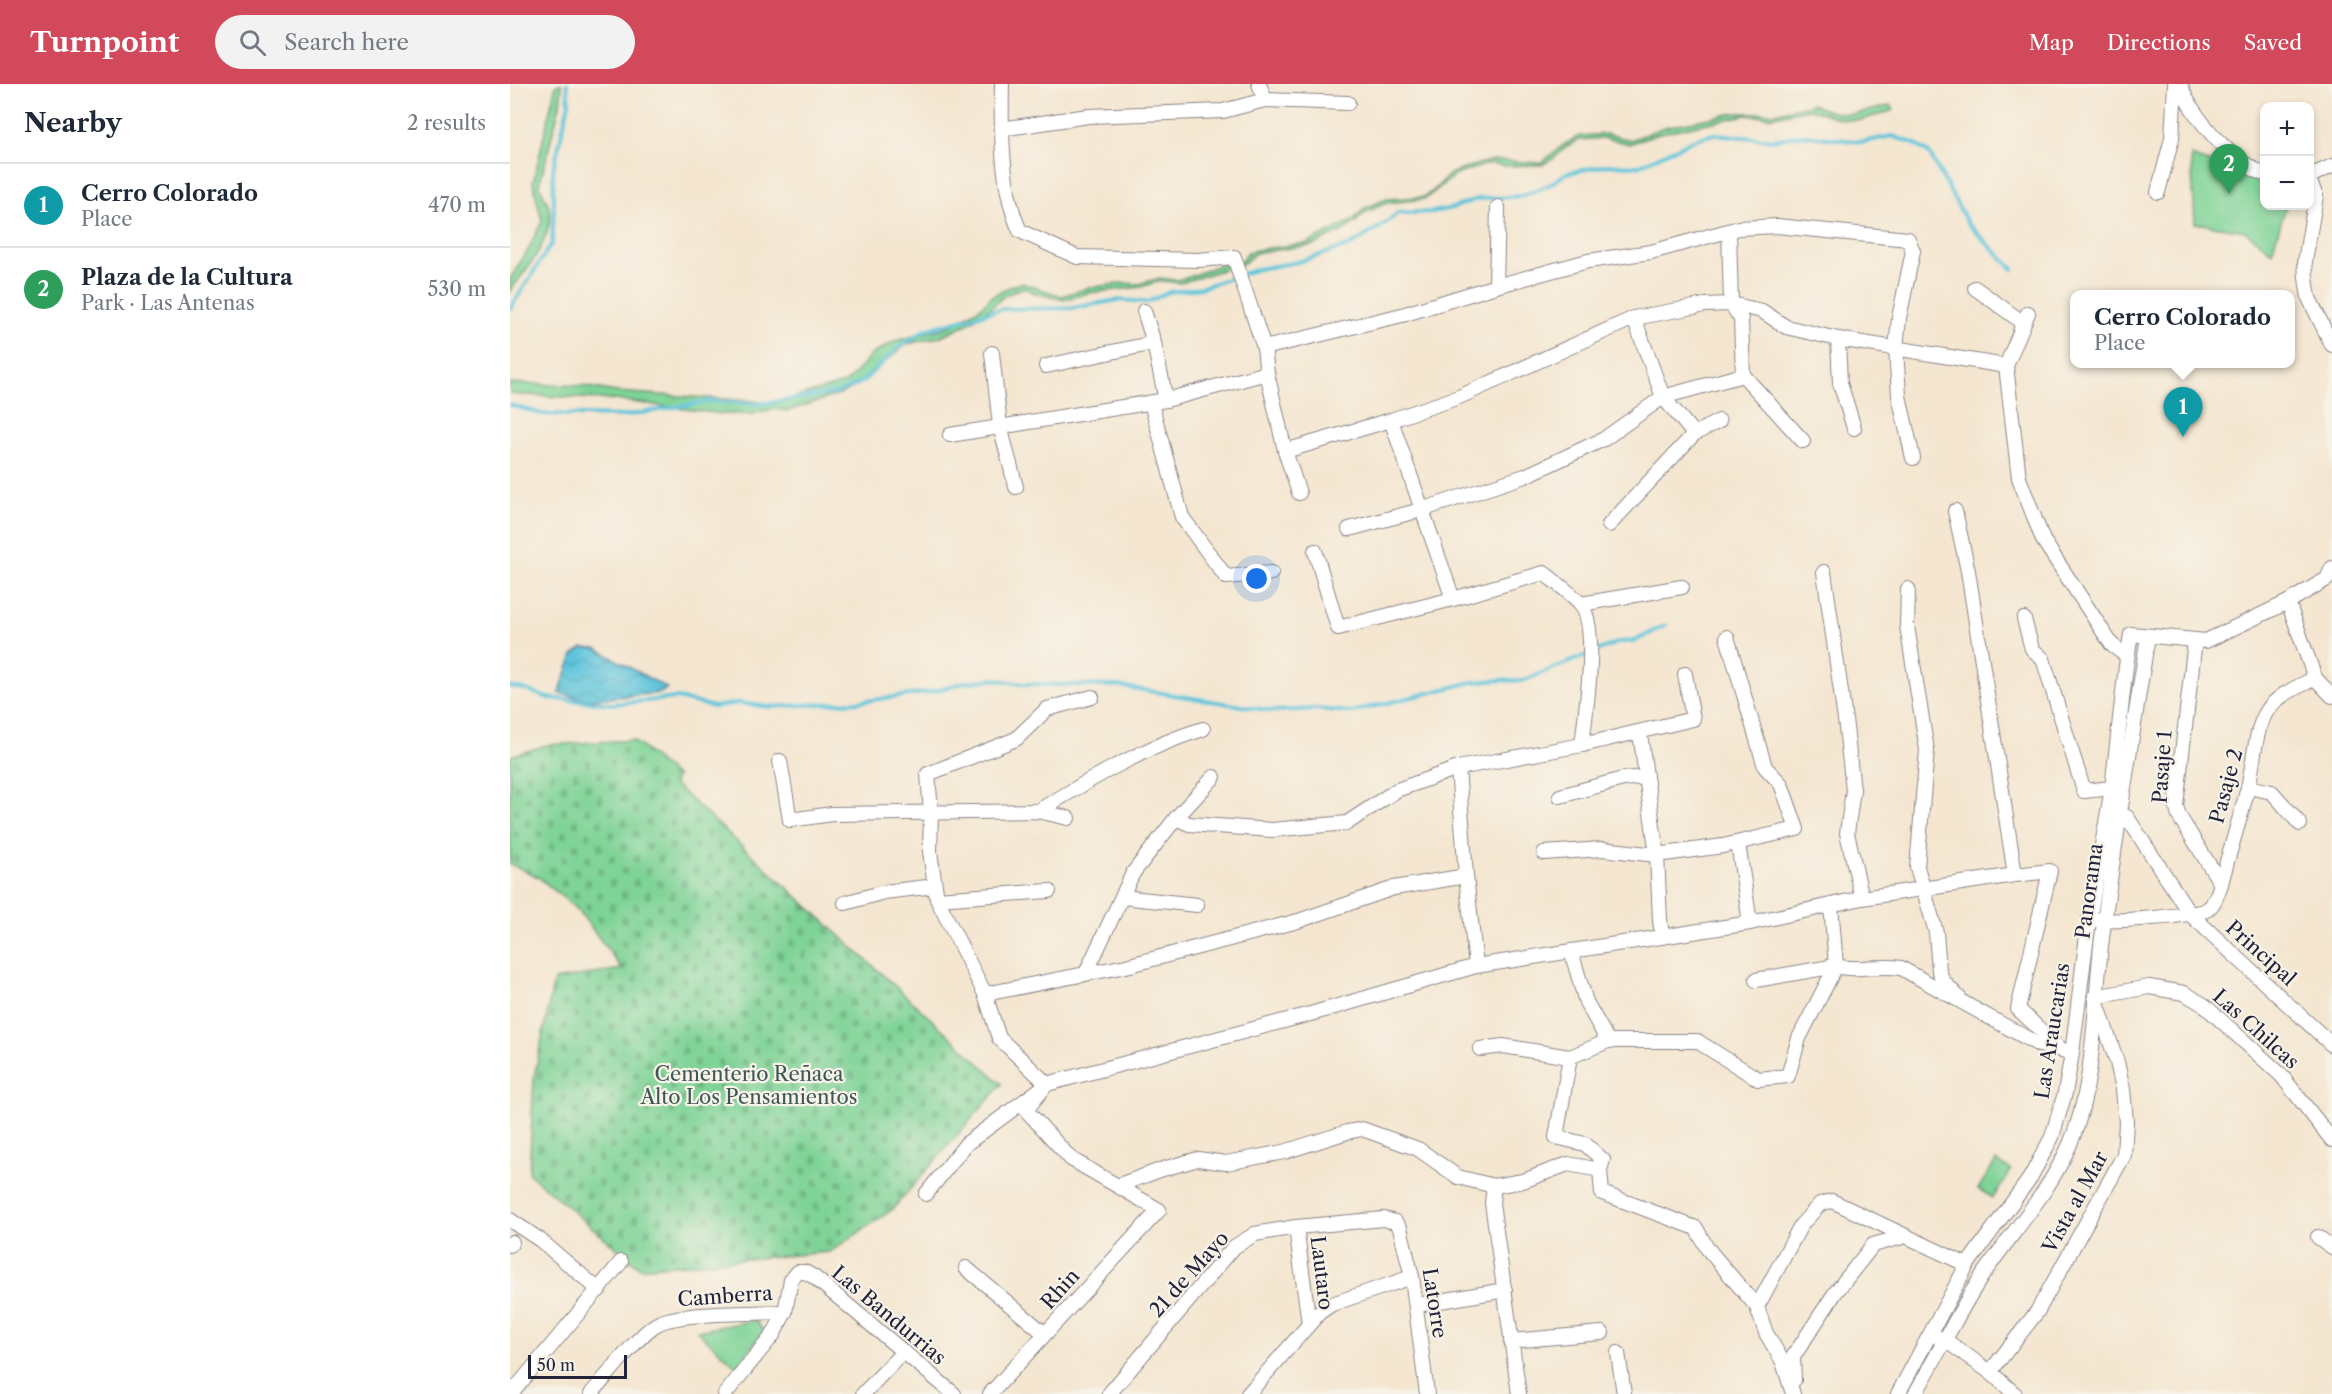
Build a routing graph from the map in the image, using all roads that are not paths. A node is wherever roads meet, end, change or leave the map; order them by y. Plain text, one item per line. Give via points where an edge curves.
1 (1002, 84) edge
2 (1259, 84) edge
3 (2175, 84) edge
4 (2180, 84) edge
5 (1264, 100) junction
6 (1348, 103) dead end
7 (1001, 129) junction
8 (2332, 166) edge
9 (2260, 172) edge
10 (2314, 174) edge
11 (2314, 191) edge
12 (2158, 192) dead end
13 (1498, 207) dead end
14 (2314, 208) edge
15 (2314, 210) edge
16 (1729, 231) junction
17 (1496, 286) junction
18 (1975, 288) dead end
19 (1731, 304) junction
20 (1144, 311) dead end
21 (1634, 318) junction
22 (1838, 339) junction
23 (1154, 343) junction
24 (2332, 345) edge
25 (1264, 348) junction
26 (1896, 348) junction
27 (992, 353) dead end
28 (1046, 366) dead end
29 (2006, 366) junction
30 (1267, 373) junction
31 (1743, 375) junction
32 (1663, 397) junction
33 (1166, 400) junction
34 (1151, 403) junction
35 (1391, 420) junction
36 (1719, 421) dead end
37 (1000, 426) junction
38 (1854, 428) dead end
39 (1694, 434) junction
40 (950, 435) dead end
41 (1803, 441) dead end
42 (1285, 451) junction
43 (1913, 458) dead end
44 (1016, 487) dead end
45 (1299, 493) dead end
46 (1421, 510) junction
47 (1956, 511) dead end
48 (1609, 525) dead end
49 (1349, 529) dead end
50 (1315, 551) dead end
51 (1824, 572) dead end
52 (1271, 573) dead end
53 (2330, 577) edge
54 (1682, 587) dead end
55 (1908, 589) dead end
56 (1453, 599) junction
57 (2288, 602) junction
58 (1581, 604) junction
59 (2024, 619) dead end
60 (2148, 636) junction
61 (1727, 637) dead end
62 (2195, 640) junction
63 (2127, 656) junction
64 (1685, 674) dead end
65 (2315, 678) junction
66 (2332, 696) edge
67 (1092, 697) dead end
68 (1203, 729) dead end
69 (1640, 733) junction
70 (1582, 746) junction
71 (780, 761) dead end
72 (1458, 768) junction
73 (1214, 777) dead end
74 (1646, 777) junction
75 (2248, 787) junction
76 (2112, 788) junction
77 (1560, 796) dead end
78 (1038, 811) junction
79 (932, 813) junction
80 (2120, 816) junction
81 (1068, 818) dead end
82 (1176, 818) junction
83 (2300, 824) dead end
84 (1738, 843) junction
85 (1544, 853) dead end
86 (1657, 855) junction
87 (2015, 875) junction
88 (1466, 876) junction
89 (2221, 885) junction
90 (1923, 889) junction
91 (1049, 891) dead end
92 (936, 892) junction
93 (1122, 897) junction
94 (1862, 898) junction
95 (845, 903) dead end
96 (1831, 904) junction
97 (1197, 905) dead end
98 (2190, 914) junction
99 (2089, 920) junction
100 (2104, 921) junction
101 (1750, 923) junction
102 (1662, 936) junction
103 (1571, 951) junction
104 (1476, 966) junction
105 (1836, 966) junction
106 (1086, 973) junction
107 (1756, 980) dead end
108 (985, 994) junction
109 (2095, 998) junction
110 (1960, 999) junction
111 (1608, 1041) junction
112 (2332, 1046) edge
113 (1480, 1049) dead end
114 (2067, 1052) junction
115 (1570, 1056) junction
116 (1047, 1084) junction
117 (2332, 1140) edge
118 (1600, 1170) junction
119 (1119, 1185) junction
120 (1494, 1186) junction
121 (926, 1194) dead end
122 (510, 1220) edge
123 (1395, 1222) joint
124 (1296, 1227) junction
125 (1906, 1236) junction
126 (2318, 1237) dead end
127 (2332, 1247) edge
128 (621, 1262) dead end
129 (1967, 1264) junction
130 (966, 1268) dead end
131 (1412, 1277) junction
132 (598, 1290) junction
133 (1505, 1290) junction
134 (1417, 1305) junction
135 (1757, 1307) junction
136 (785, 1312) junction
137 (1309, 1324) junction
138 (1602, 1333) dead end
139 (1929, 1333) junction
140 (1045, 1334) junction
141 (1945, 1340) junction
142 (1511, 1341) junction
143 (903, 1352) junction
144 (1618, 1353) dead end
145 (1990, 1372) junction
146 (511, 1394) edge
147 (591, 1394) edge
148 (725, 1394) edge
149 (863, 1394) edge
150 (954, 1394) edge
151 (990, 1394) edge
152 (1109, 1394) edge
153 (1248, 1394) edge
154 (1427, 1394) edge
155 (1518, 1394) edge
156 (1624, 1394) edge
157 (1794, 1394) edge
158 (1898, 1394) edge
159 (1915, 1394) edge
160 (2015, 1394) edge

1 - 7 street
2 - 5 street
3 - 12 street via 2172,138
4 - 9 street via 2201,121 2226,149
5 - 6 street
5 - 7 street via 1223,111 1088,116
7 - 25 street via 1012,215 1020,231 1077,257 1234,257
8 - 10 street
11 - 14 street
13 - 17 street
15 - 24 street via 2306,278 2309,298
16 - 17 street via 1651,252 1588,261
16 - 19 street
16 - 26 street via 1776,226 1908,239 1913,251
17 - 25 street via 1402,315
18 - 29 street via 2018,319 2025,319
19 - 21 street
19 - 22 street via 1762,311 1786,327
19 - 31 street via 1741,319
20 - 23 street
21 - 32 street
21 - 35 street via 1459,397
22 - 26 street
22 - 38 street via 1840,383
23 - 28 street
23 - 33 street
25 - 30 street
26 - 29 street
26 - 43 street via 1899,396
27 - 37 street
29 - 63 street via 2019,478 2043,540 2112,645
30 - 33 street
30 - 42 street
31 - 32 street
31 - 41 street
32 - 39 street
32 - 46 street via 1604,439 1526,476
33 - 34 street
34 - 37 street
34 - 52 street via 1182,517 1226,577
35 - 42 street
35 - 46 street
36 - 39 street
37 - 40 street
37 - 44 street
39 - 48 street
42 - 45 street
46 - 49 street
46 - 56 street
47 - 87 street
50 - 56 street via 1338,628
51 - 94 street via 1853,790 1847,833
53 - 57 street
54 - 58 street
55 - 90 street via 1907,626 1927,750 1917,867
56 - 58 street via 1544,573
57 - 62 street via 2218,636
57 - 65 street
58 - 70 street via 1590,625
59 - 76 street via 2032,649 2043,659 2084,791
60 - 62 street
60 - 63 street, Las Araucarias via 2132,634
60 - 80 street, Panorama
61 - 84 street via 1765,767 1781,784 1797,829
62 - 89 street, Pasaje 1 via 2176,806
63 - 76 street, Las Araucarias
64 - 69 street via 1693,719
65 - 66 street
65 - 75 street, Pasaje 2 via 2266,711
67 - 79 street via 1047,710 1016,739 928,774
68 - 78 street via 1105,771
69 - 70 street
69 - 74 street
70 - 72 street
71 - 79 street via 790,820 832,814
72 - 82 street via 1397,790 1347,823 1272,830 1189,824
72 - 88 street
73 - 82 street
74 - 77 street via 1623,778
74 - 86 street
75 - 83 street via 2272,792
75 - 89 street, Pasaje 2
76 - 99 street, Las Araucarias
78 - 79 street
78 - 81 street
79 - 92 street via 930,852
80 - 98 street, Principal via 2127,817
80 - 100 street, Panorama
82 - 93 street via 1133,873
84 - 86 street
84 - 101 street
85 - 86 street via 1602,849
86 - 102 street
87 - 90 street
87 - 114 street via 2050,872 2018,1009
88 - 104 street
88 - 106 street via 1394,888 1298,921
89 - 98 street, Pasaje 2 via 2207,909
90 - 94 street
90 - 110 street via 1936,932 1939,971
91 - 92 street
92 - 95 street via 884,892
92 - 108 street
93 - 97 street
93 - 106 street
94 - 96 street
96 - 101 street
96 - 105 street
98 - 100 street
98 - 112 street, Principal
99 - 100 street
99 - 114 street, Las Araucarias
100 - 109 street, Panorama
101 - 102 street
102 - 103 street
103 - 104 street
103 - 111 street via 1586,1002
104 - 116 street
105 - 107 street
105 - 110 street via 1901,968
105 - 111 street via 1799,1038 1788,1076 1758,1079 1697,1041
106 - 108 street
108 - 116 street via 999,1038
109 - 117 street, Las Chilcas via 2149,987 2184,993 2204,1005 2281,1075
109 - 141 street, Panorama via 2082,1109 2070,1144 2049,1185 1983,1275
109 - 145 street, Vista al Mar via 2124,1089 2124,1155 2037,1312
110 - 114 street via 2039,1045
111 - 115 street
113 - 115 street via 1503,1046
114 - 129 street, Las Araucarias via 2065,1093 2052,1137 2030,1178
115 - 118 street via 1556,1137 1585,1144 1603,1160
116 - 119 street via 1026,1110 1071,1159
116 - 121 street via 966,1144
118 - 120 street via 1568,1164 1523,1181
118 - 135 street via 1602,1193 1696,1228 1707,1248
119 - 120 street via 1198,1159 1238,1161 1362,1130 1418,1149 1458,1177
119 - 140 street, Rhin via 1159,1210
120 - 133 street via 1492,1203
122 - 132 street via 540,1240
123 - 124 street, 21 de Mayo via 1384,1219
123 - 131 street, Latorre via 1400,1228
124 - 137 street, Lautaro
124 - 152 street, 21 de Mayo via 1255,1234 1234,1248
125 - 129 street
125 - 135 street via 1832,1201 1820,1204 1801,1225
125 - 157 street via 1873,1245 1835,1293 1793,1357
126 - 127 street
128 - 132 street
129 - 139 street, Las Araucarias
130 - 140 street
131 - 134 street, Latorre
131 - 137 street via 1332,1304
132 - 146 street
133 - 134 street
133 - 142 street
134 - 154 street, Latorre
135 - 157 street via 1766,1333 1784,1362
136 - 143 street, Las Bandurrias via 791,1280 798,1272 805,1272
136 - 147 street, Camberra via 678,1317 658,1323
136 - 148 street via 762,1351
137 - 153 street
138 - 142 street
139 - 141 street
139 - 158 street, Las Araucarias
140 - 151 street, Rhin
141 - 145 street
141 - 159 street, Panorama
142 - 155 street
143 - 149 street
143 - 150 street, Las Bandurrias
144 - 156 street
145 - 160 street

